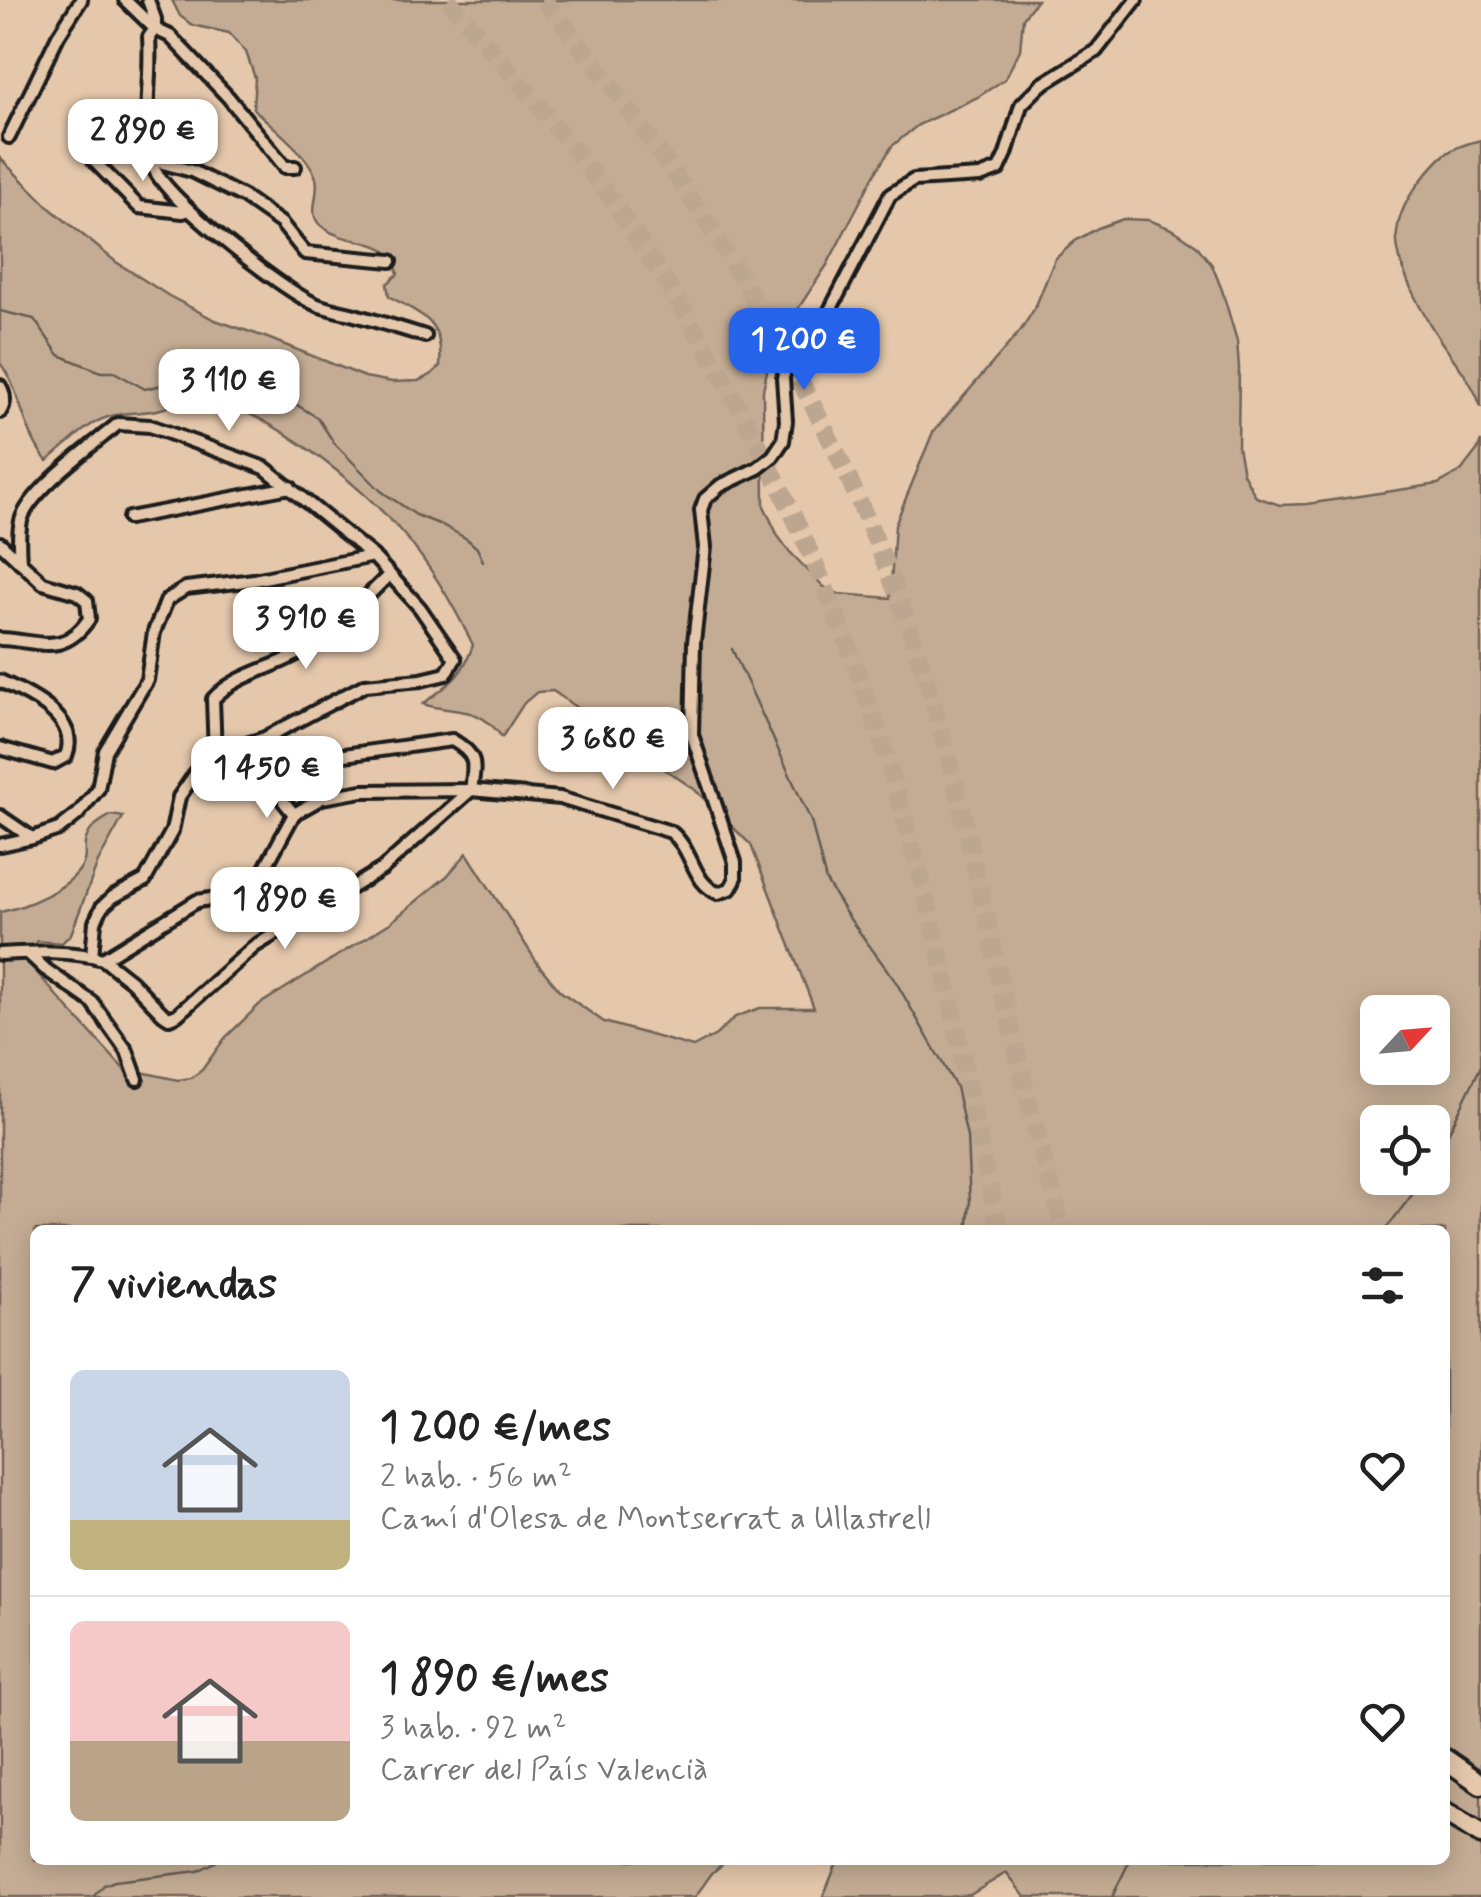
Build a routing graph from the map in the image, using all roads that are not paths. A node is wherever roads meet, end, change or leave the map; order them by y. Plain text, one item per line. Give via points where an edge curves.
1 (81, 0) edge
2 (125, 0) edge
3 (148, 0) edge
4 (1136, 0) edge
5 (155, 29) junction
6 (9, 137) dead end
7 (94, 150) dead end
8 (152, 160) junction
9 (295, 167) dead end
10 (189, 210) junction
11 (391, 260) dead end
12 (425, 336) dead end
13 (0, 386) edge
14 (0, 412) edge
15 (290, 486) junction
16 (129, 518) dead end
17 (0, 543) edge
18 (372, 556) junction
19 (20, 562) junction
20 (390, 574) junction
21 (0, 639) edge
22 (0, 681) edge
23 (0, 748) edge
24 (215, 754) junction
25 (471, 790) junction
26 (294, 814) junction
27 (0, 816) edge
28 (32, 838) junction
29 (0, 845) edge
30 (27, 952) junction
31 (0, 954) edge
32 (98, 957) junction
33 (136, 1079) dead end
34 (1450, 1762) edge
35 (1481, 1784) edge
36 (1450, 1816) edge
37 (1481, 1835) edge

1 - 6 street
2 - 5 street
3 - 5 street
4 - 25 street via 1096,50 1021,105 999,169 914,180 890,194 826,316 791,348 783,378 783,442 758,468 705,499 692,735 735,862 730,889 710,890 671,832 560,798
5 - 8 street via 149,37
5 - 9 street via 216,84 285,168
7 - 10 street via 94,161 139,207
8 - 10 street via 162,185
8 - 11 street via 244,197 281,223 305,252
10 - 12 street via 313,303
13 - 14 street
15 - 16 street
15 - 18 street
15 - 19 street via 265,468 150,426 118,424 46,485 21,517
17 - 19 street
18 - 20 street
18 - 28 street via 186,588 167,600 147,680 105,752 98,789 60,829
19 - 21 street via 43,583 88,601 89,618 79,633 52,646
20 - 24 street via 296,654 224,688 214,699
20 - 24 street via 455,659 446,674 364,684 264,738
22 - 23 street via 51,710 71,744 53,762
24 - 32 street via 178,797 172,830 145,880 102,908 95,922
25 - 26 street via 362,791 322,798
25 - 26 street via 468,749 452,740 302,766 283,783 284,802
25 - 32 street via 382,869 256,946 177,1016 163,1014
26 - 32 street via 258,880 239,895 197,902
27 - 28 street
28 - 29 street
30 - 31 street
30 - 32 street
30 - 33 street via 92,1002 127,1051
34 - 35 highway
36 - 37 highway

